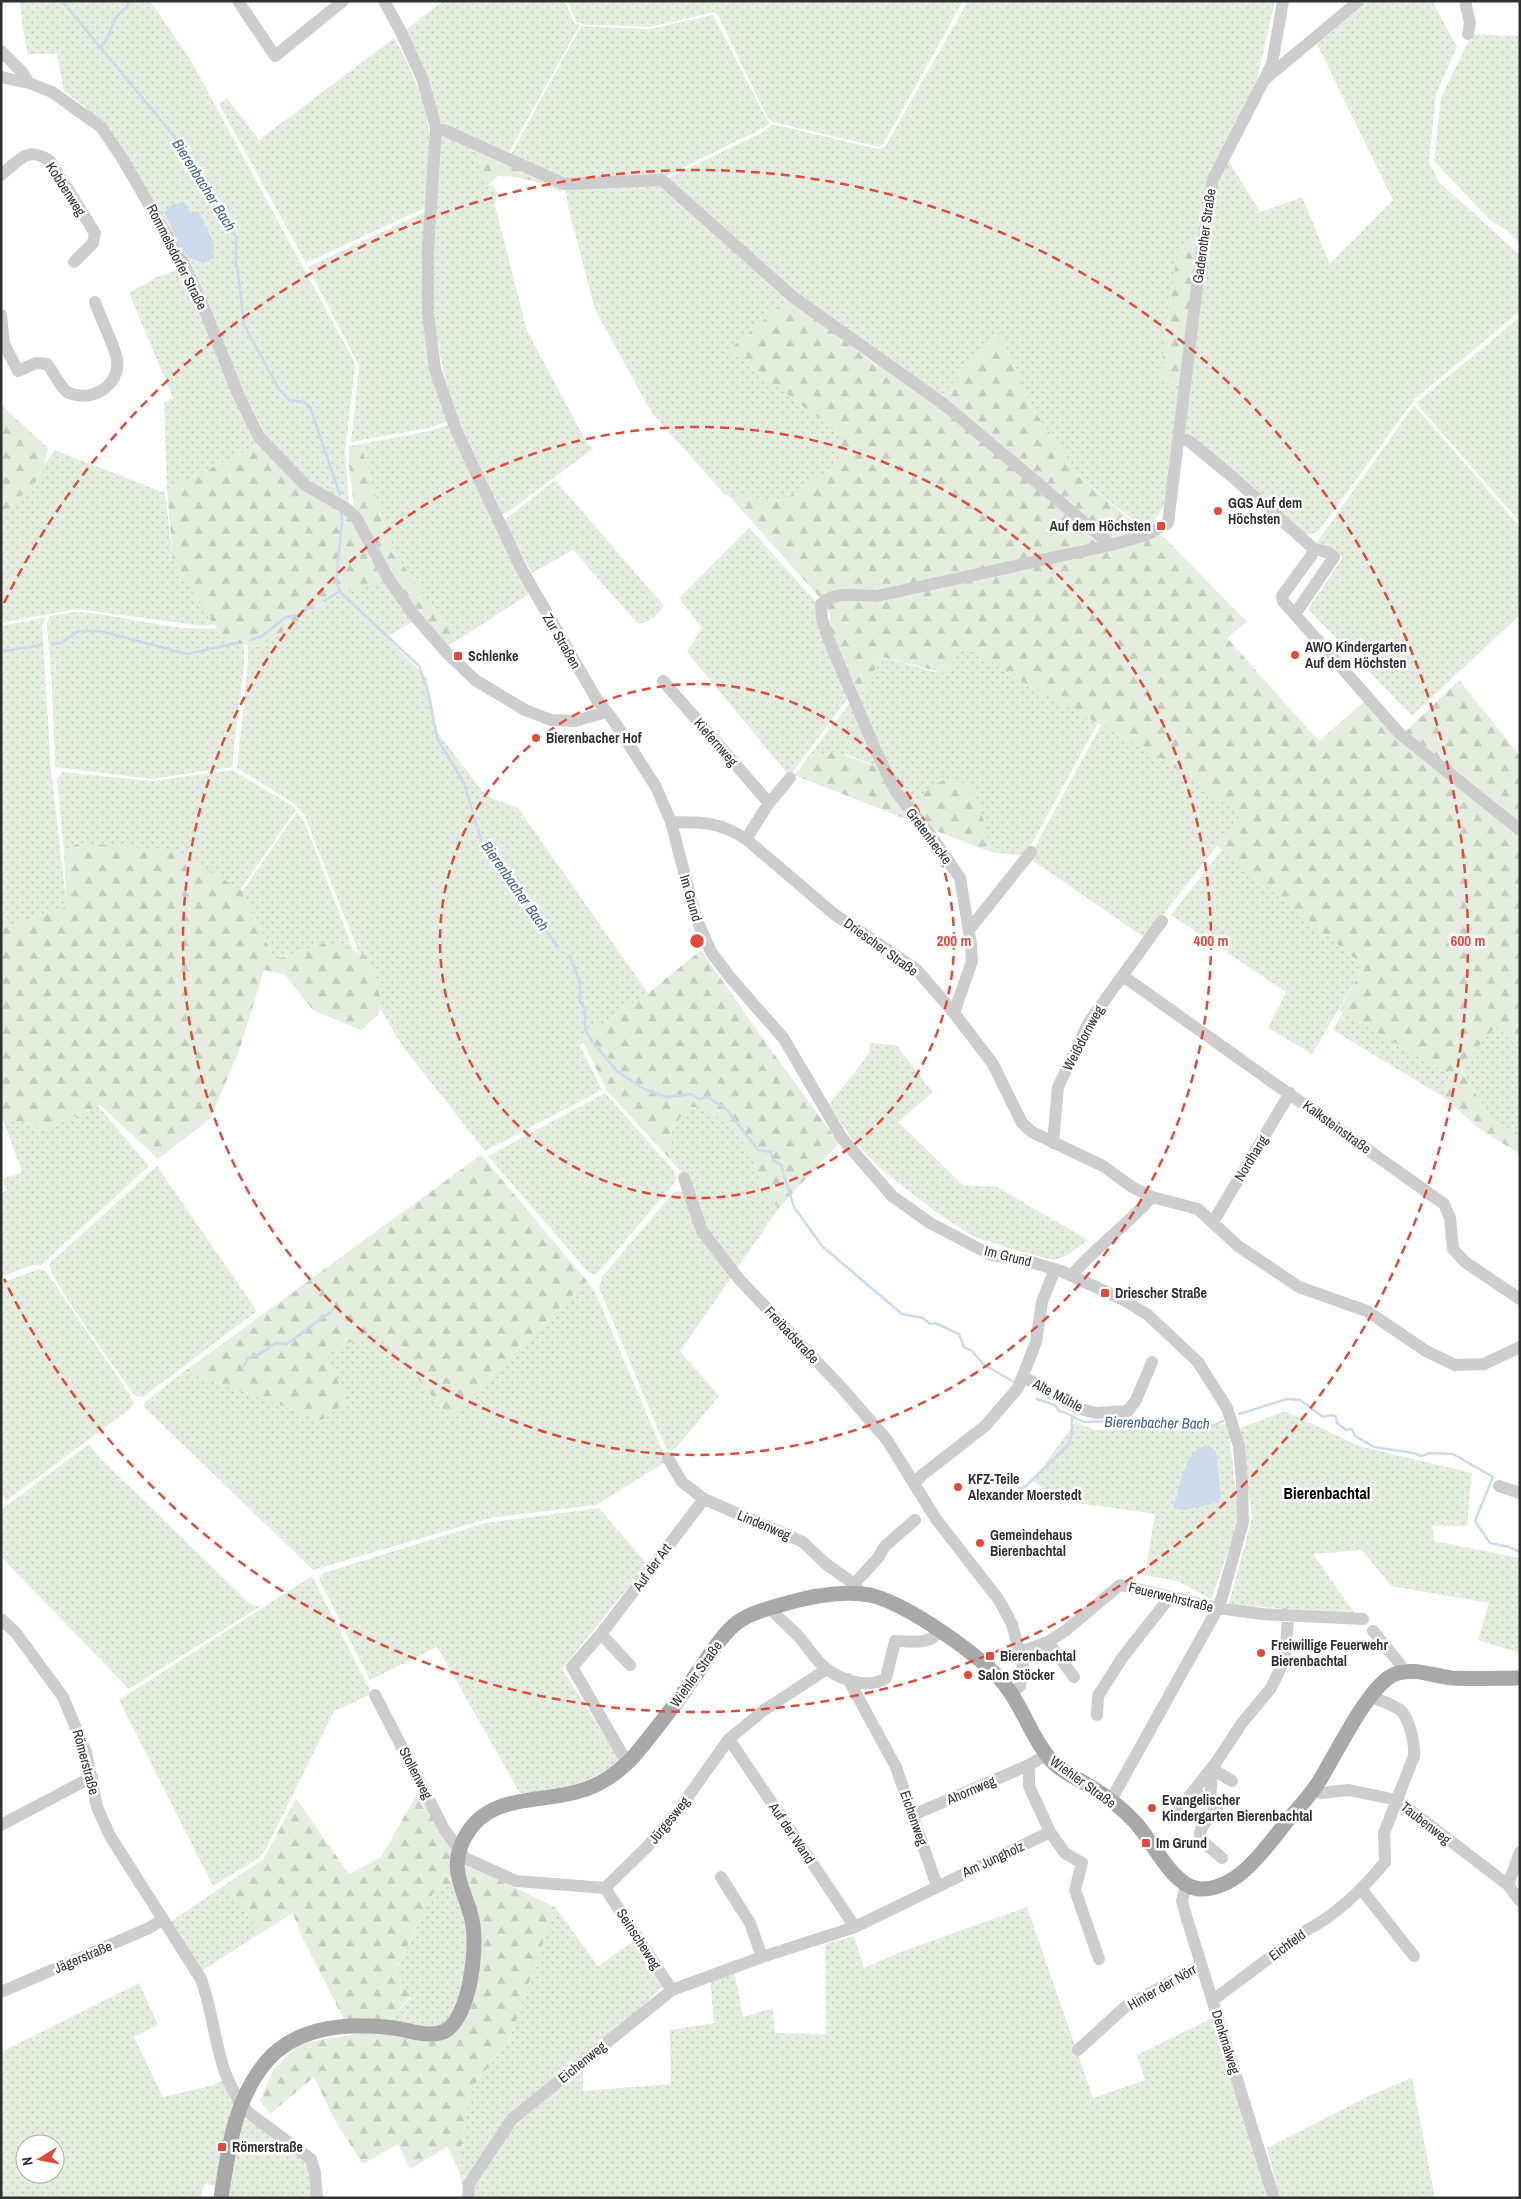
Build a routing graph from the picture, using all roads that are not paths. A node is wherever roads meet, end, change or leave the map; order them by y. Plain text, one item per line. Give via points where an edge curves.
1 (238, 1) edge
2 (343, 1) edge
3 (384, 1) edge
4 (1283, 1) edge
5 (1360, 1) edge
6 (1465, 1) edge
7 (1468, 34) dead end
8 (1, 51) edge
9 (1, 77) edge
10 (1264, 80) junction
11 (29, 82) junction
12 (436, 128) junction
13 (1, 175) edge
14 (74, 262) dead end
15 (95, 302) dead end
16 (1, 315) edge
17 (1180, 438) junction
18 (1110, 545) junction
19 (1313, 548) junction
20 (1295, 614) junction
21 (664, 681) dead end
22 (607, 712) junction
23 (790, 778) dead end
24 (769, 803) junction
25 (671, 822) junction
26 (1520, 830) edge
27 (746, 839) junction
28 (1031, 852) dead end
29 (1162, 921) dead end
30 (969, 930) junction
31 (1123, 976) junction
32 (954, 1013) junction
33 (1290, 1093) junction
34 (1053, 1142) junction
35 (684, 1178) dead end
36 (1152, 1197) junction
37 (1213, 1222) junction
38 (1055, 1269) junction
39 (1071, 1276) junction
40 (1520, 1299) edge
41 (1520, 1347) edge
42 (1152, 1362) dead end
43 (1024, 1377) junction
44 (668, 1458) dead end
45 (914, 1484) junction
46 (1499, 1486) dead end
47 (1520, 1493) edge
48 (704, 1499) junction
49 (915, 1520) dead end
50 (857, 1589) junction
51 (1170, 1597) junction
52 (770, 1608) junction
53 (1218, 1608) junction
54 (1284, 1614) junction
55 (1, 1618) edge
56 (1363, 1619) dead end
57 (940, 1631) junction
58 (1374, 1631) dead end
59 (601, 1634) junction
60 (1048, 1642) junction
61 (1020, 1652) junction
62 (630, 1665) dead end
63 (827, 1669) junction
64 (1402, 1672) junction
65 (1074, 1677) dead end
66 (1520, 1678) edge
67 (848, 1679) junction
68 (1012, 1694) junction
69 (375, 1695) dead end
70 (1371, 1697) junction
71 (1097, 1715) dead end
72 (729, 1740) junction
73 (1046, 1755) junction
74 (629, 1761) junction
75 (1029, 1765) junction
76 (1212, 1768) junction
77 (92, 1777) junction
78 (1232, 1780) dead end
79 (1314, 1789) junction
80 (1194, 1791) junction
81 (1111, 1800) junction
82 (1397, 1800) junction
83 (1210, 1802) junction
84 (1178, 1812) dead end
85 (913, 1815) junction
86 (1, 1826) edge
87 (1050, 1832) junction
88 (459, 1851) junction
89 (1520, 1852) edge
90 (1222, 1858) dead end
91 (721, 1877) dead end
92 (1186, 1885) junction
93 (1508, 1885) junction
94 (937, 1886) junction
95 (605, 1888) junction
96 (1362, 1890) junction
97 (1520, 1901) edge
98 (163, 1919) junction
99 (855, 1927) junction
100 (1414, 1956) dead end
101 (762, 1957) junction
102 (1099, 1959) dead end
103 (1201, 1965) junction
104 (672, 1990) junction
105 (1, 1992) edge
106 (1213, 2000) junction
107 (1078, 2050) dead end
108 (241, 2104) junction
109 (221, 2198) edge
110 (317, 2198) edge
111 (468, 2198) edge
112 (1274, 2198) edge

1 - 2 street via 275,56
3 - 12 street, Zur Straßen via 422,78
4 - 10 street via 1272,64
5 - 10 street, Gaderother Straße
6 - 7 street via 1470,23
8 - 11 street
9 - 11 street, Rommelsdorfer Straße
10 - 17 street, Gaderother Straße via 1212,179
11 - 22 street, Rommelsdorfer Straße via 52,92 101,127 184,265 259,437 305,485 347,509 357,519 388,578 413,614 446,652 475,680 525,710 551,720 575,722
12 - 18 street via 564,184 662,180 793,297 945,405
12 - 22 street, Zur Straßen via 428,249 428,312 435,369 456,430 521,568
13 - 14 street, Kobbenweg via 29,153 40,154 50,161 95,233 93,243
15 - 16 street via 117,358 117,370 113,382 98,393 81,396 66,391 47,364 36,363 18,370 4,344
17 - 18 street, Gaderother Straße via 1168,523 1146,535
17 - 19 street via 1228,474
18 - 30 street, Gretenhecke via 878,596 841,595 827,598 821,604 822,619 874,749 896,792 960,878
19 - 20 street via 1311,556 1282,596
19 - 20 street via 1334,557
20 - 26 street via 1399,733
21 - 24 street, Kiefernweg
22 - 25 street, Im Grund via 656,787
23 - 24 street
24 - 27 street
25 - 27 street, Driescher Straße via 715,823
25 - 38 street, Im Grund via 696,918 711,952 784,1038 842,1138 868,1169 892,1196 930,1223 965,1242 991,1255
27 - 32 street, Driescher Straße via 834,914 916,969
28 - 30 street
29 - 31 street, Weißdornweg
30 - 32 street, Gretenhecke via 972,961
31 - 33 street, Kalksteinstraße
31 - 34 street, Weißdornweg via 1089,1022 1058,1087
32 - 34 street, Driescher Straße via 993,1064 1022,1123
33 - 37 street, Nordhang
33 - 40 street, Kalksteinstraße via 1444,1204 1450,1218 1453,1249 1465,1262
34 - 36 street, Driescher Straße via 1103,1166
35 - 45 street, Freibadstraße via 702,1231 740,1280 887,1440
36 - 37 street, Driescher Straße via 1198,1209
36 - 39 street
37 - 41 street, Driescher Straße via 1238,1246 1299,1288 1367,1311 1426,1352 1455,1366 1484,1364
38 - 39 street, Im Grund
38 - 43 street via 1042,1302 1036,1342
39 - 53 street, Im Grund via 1124,1300 1148,1315 1198,1362 1227,1408 1239,1446 1243,1522
42 - 43 street, Alte Mühle via 1128,1411 1096,1413 1077,1408
43 - 45 street via 1005,1405 985,1426
44 - 48 street, Lindenweg via 682,1482
45 - 61 street via 936,1519 999,1600 1012,1624
46 - 47 street
48 - 50 street, Lindenweg via 803,1542
48 - 59 street, Auf der Art
49 - 50 street via 885,1546
50 - 52 main road, Wiehler Straße
50 - 57 main road, Wiehler Straße via 918,1617
51 - 53 street, Feuerwehrstraße
51 - 60 street, Feuerwehrstraße via 1120,1585
51 - 71 street via 1122,1658 1098,1696
52 - 63 street
52 - 74 main road, Wiehler Straße via 746,1617 732,1628
53 - 54 street, Feuerwehrstraße
53 - 81 street, Im Grund
54 - 56 street, Feuerwehrstraße
54 - 76 street via 1288,1620 1287,1640 1280,1671
55 - 77 street, Römerstraße via 63,1696
57 - 67 street via 934,1639 925,1642 895,1641 886,1678 878,1683
57 - 68 main road, Wiehler Straße via 985,1665
58 - 64 street via 1400,1664
59 - 62 street
59 - 74 street, Auf der Art via 572,1667
60 - 61 street, Feuerwehrstraße
60 - 65 street
61 - 68 street via 1023,1666 1020,1686
63 - 67 street
63 - 72 street, Jürgesweg via 764,1710
64 - 66 main road via 1450,1678
64 - 70 main road via 1388,1677
67 - 85 street, Eichenweg via 896,1767
68 - 73 main road, Wiehler Straße
69 - 88 street, Stollenweg via 444,1829
70 - 79 main road
70 - 82 street, Eichfeld via 1403,1714 1415,1744 1414,1756
72 - 95 street, Jürgesweg via 677,1812
72 - 99 street, Auf der Wand
73 - 75 street
73 - 81 main road, Wiehler Straße via 1055,1765
74 - 88 main road, Wiehler Straße via 601,1782 578,1792 524,1799 494,1809 467,1833
75 - 85 street, Ahornweg
75 - 87 street via 1029,1786
76 - 78 street
76 - 80 street
76 - 83 street
77 - 86 street
77 - 98 street, Römerstraße via 98,1807 110,1836
79 - 82 street, Taubenweg via 1321,1793 1349,1790
79 - 92 main road via 1244,1870 1225,1883 1209,1888 1196,1889
80 - 83 street
80 - 84 street
81 - 92 main road, Wiehler Straße via 1132,1819
82 - 93 street, Taubenweg
82 - 96 street, Eichfeld via 1384,1833 1385,1862
83 - 90 street via 1217,1808 1200,1828 1200,1838
85 - 94 street, Eichenweg
87 - 94 street, Am Jungholz
87 - 102 street via 1065,1853 1082,1863 1075,1890
88 - 95 street via 464,1858 516,1881
88 - 108 main road via 458,1882 472,1920 474,1942 464,2004 448,2030 436,2034 350,2026 305,2035 279,2050 265,2063
89 - 93 street
91 - 101 street via 750,1923
92 - 103 street, Denkmalweg via 1182,1901
93 - 97 street, Taubenweg
94 - 99 street, Eichenweg
95 - 104 street, Seinscheweg
96 - 100 street
96 - 106 street, Eichfeld
98 - 105 street, Jägerstraße
98 - 108 street, Römerstraße via 201,1979 220,2061
99 - 101 street, Eichenweg
101 - 104 street, Eichenweg
103 - 106 street, Denkmalweg
103 - 107 street, Hinter der Nörr via 1125,2007
104 - 111 street, Eichenweg via 512,2119 469,2184
106 - 112 street, Denkmalweg
108 - 109 main road via 234,2124
108 - 110 street, Römerstraße via 261,2124 311,2160

